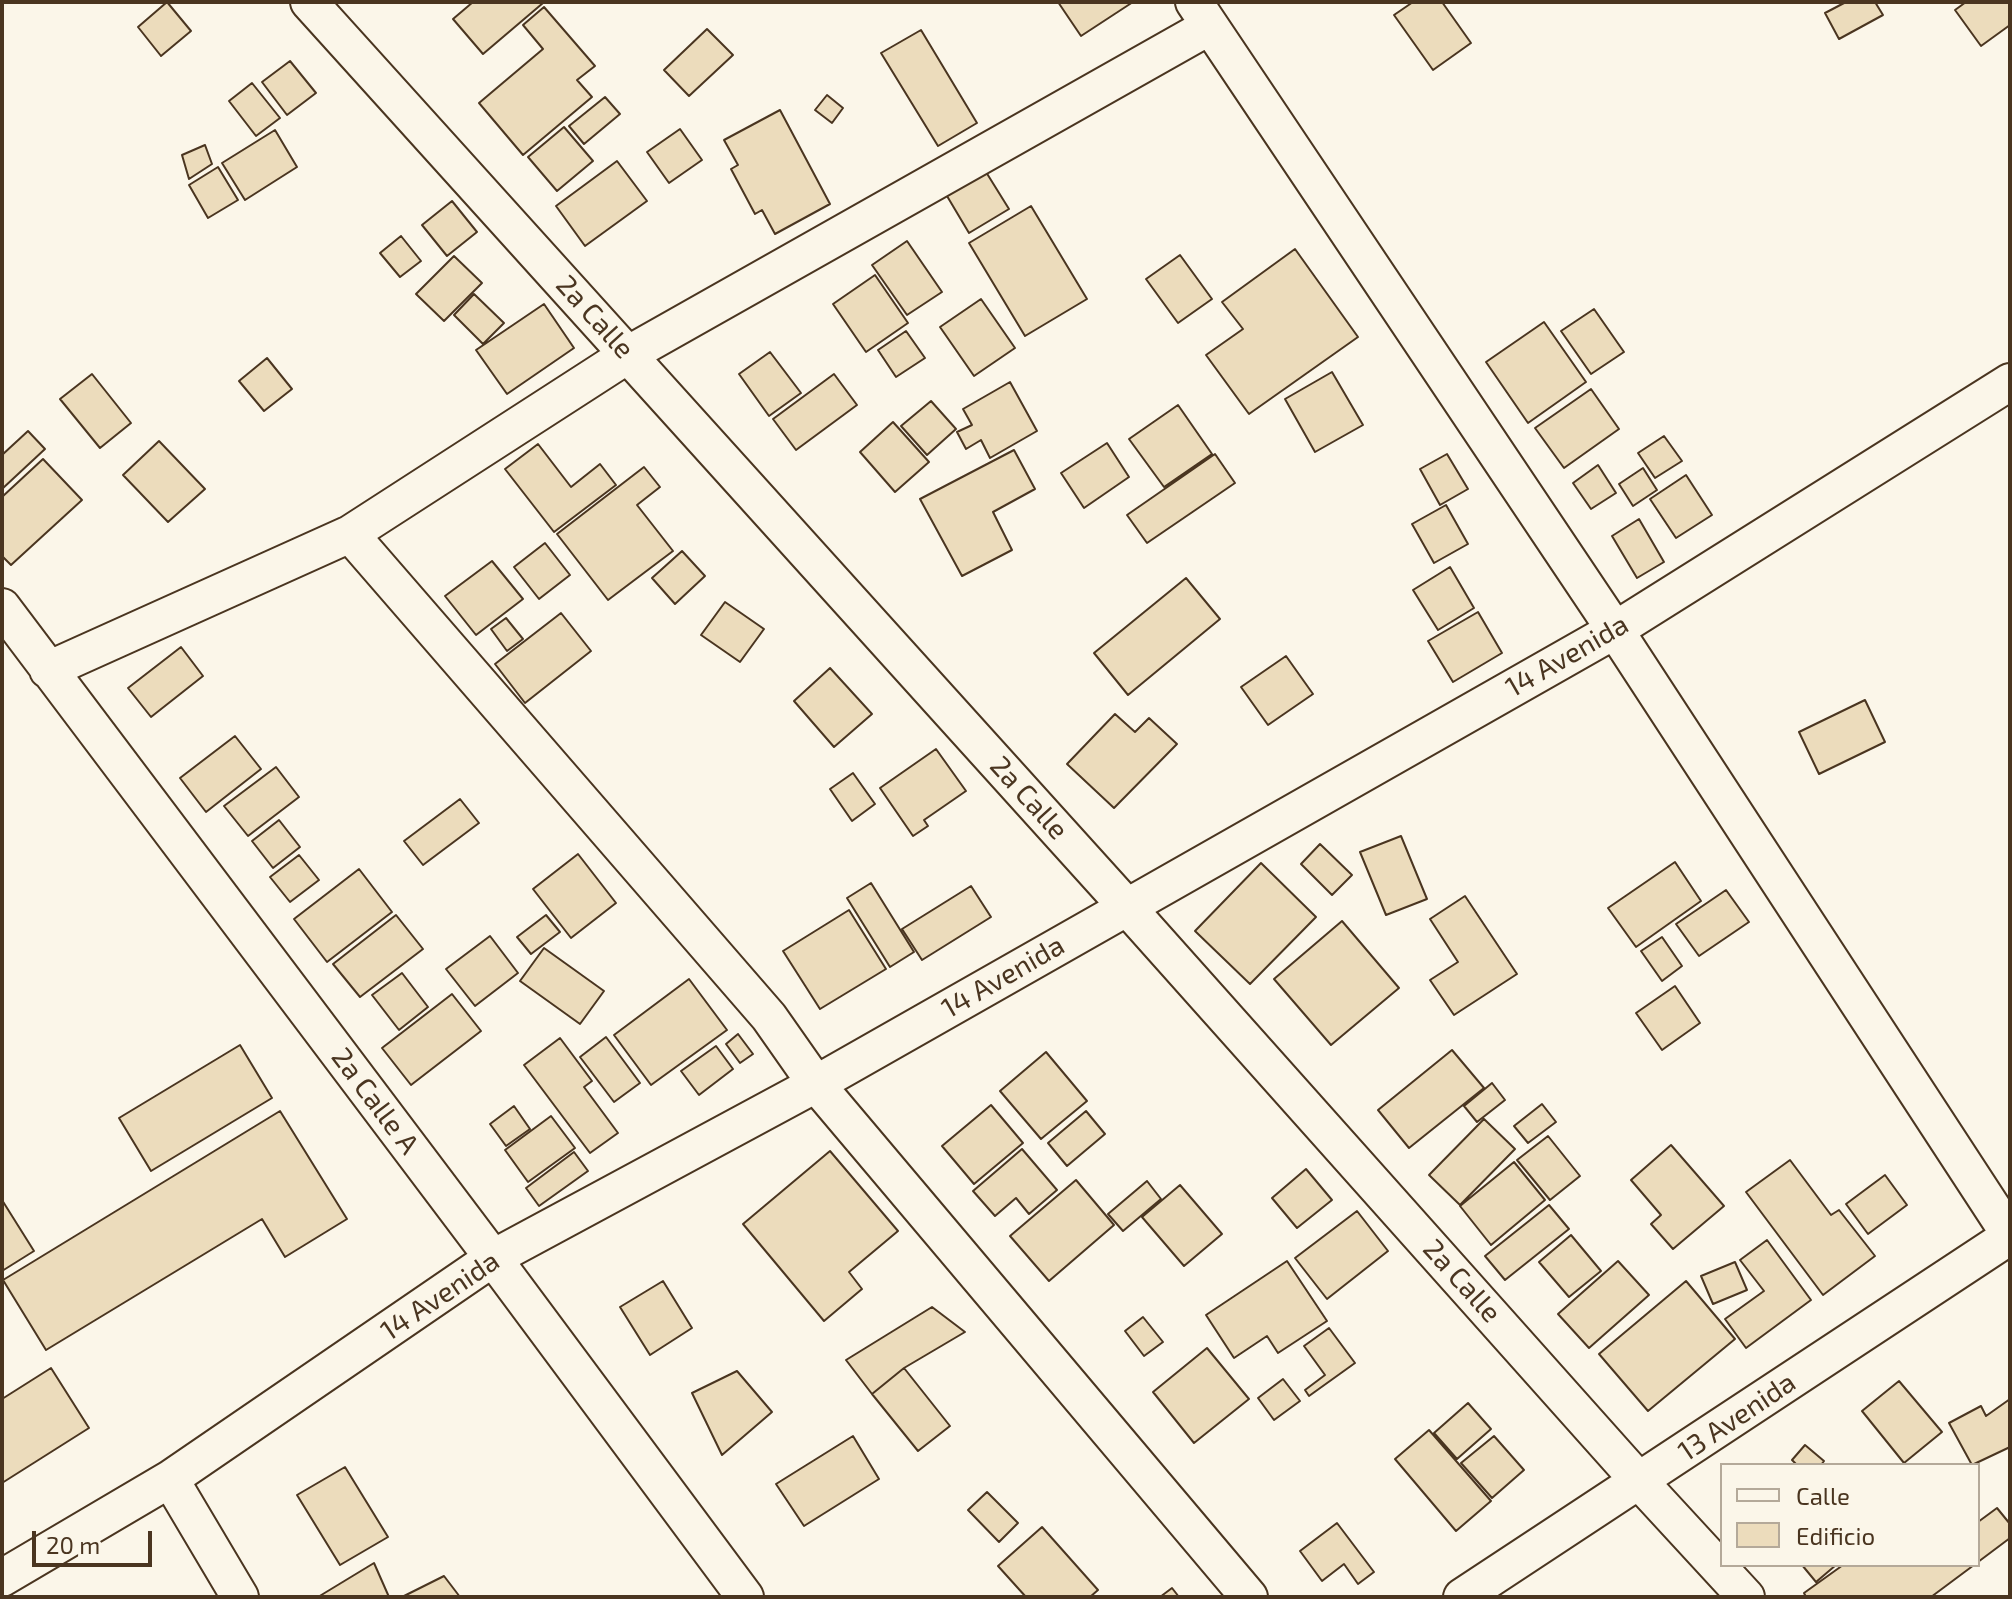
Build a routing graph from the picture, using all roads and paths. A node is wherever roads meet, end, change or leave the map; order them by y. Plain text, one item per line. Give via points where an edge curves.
1 (309, 2) edge
2 (1202, 14) edge
3 (629, 354) junction
4 (2010, 382) edge
5 (350, 534) junction
6 (2, 607) edge
7 (1615, 630) junction
8 (48, 670) junction
9 (1126, 906) junction
10 (816, 1084) junction
11 (2010, 1235) edge
12 (493, 1258) junction
13 (170, 1479) junction
14 (1640, 1482) junction
15 (2, 1578) edge
16 (240, 1597) edge
17 (745, 1597) edge
18 (1249, 1597) edge
19 (1462, 1597) edge
20 (1746, 1597) edge

1 - 3 street, 2a Calle
2 - 3 street
2 - 7 street
3 - 5 street
3 - 9 street, 2a Calle
4 - 7 street, 14 Avenida
5 - 8 street
5 - 10 street via 769,1017
6 - 8 street, 2a Calle A
7 - 9 street, 14 Avenida
7 - 11 street
8 - 12 street, 2a Calle A
9 - 10 street, 14 Avenida
9 - 14 street, 2a Calle
10 - 12 street, 14 Avenida
10 - 18 street
11 - 14 street, 13 Avenida
12 - 13 street, 14 Avenida
12 - 17 street, 2a Calle A
13 - 15 street, 14 Avenida
13 - 16 street
14 - 19 street, 13 Avenida
14 - 20 street, 2a Calle

